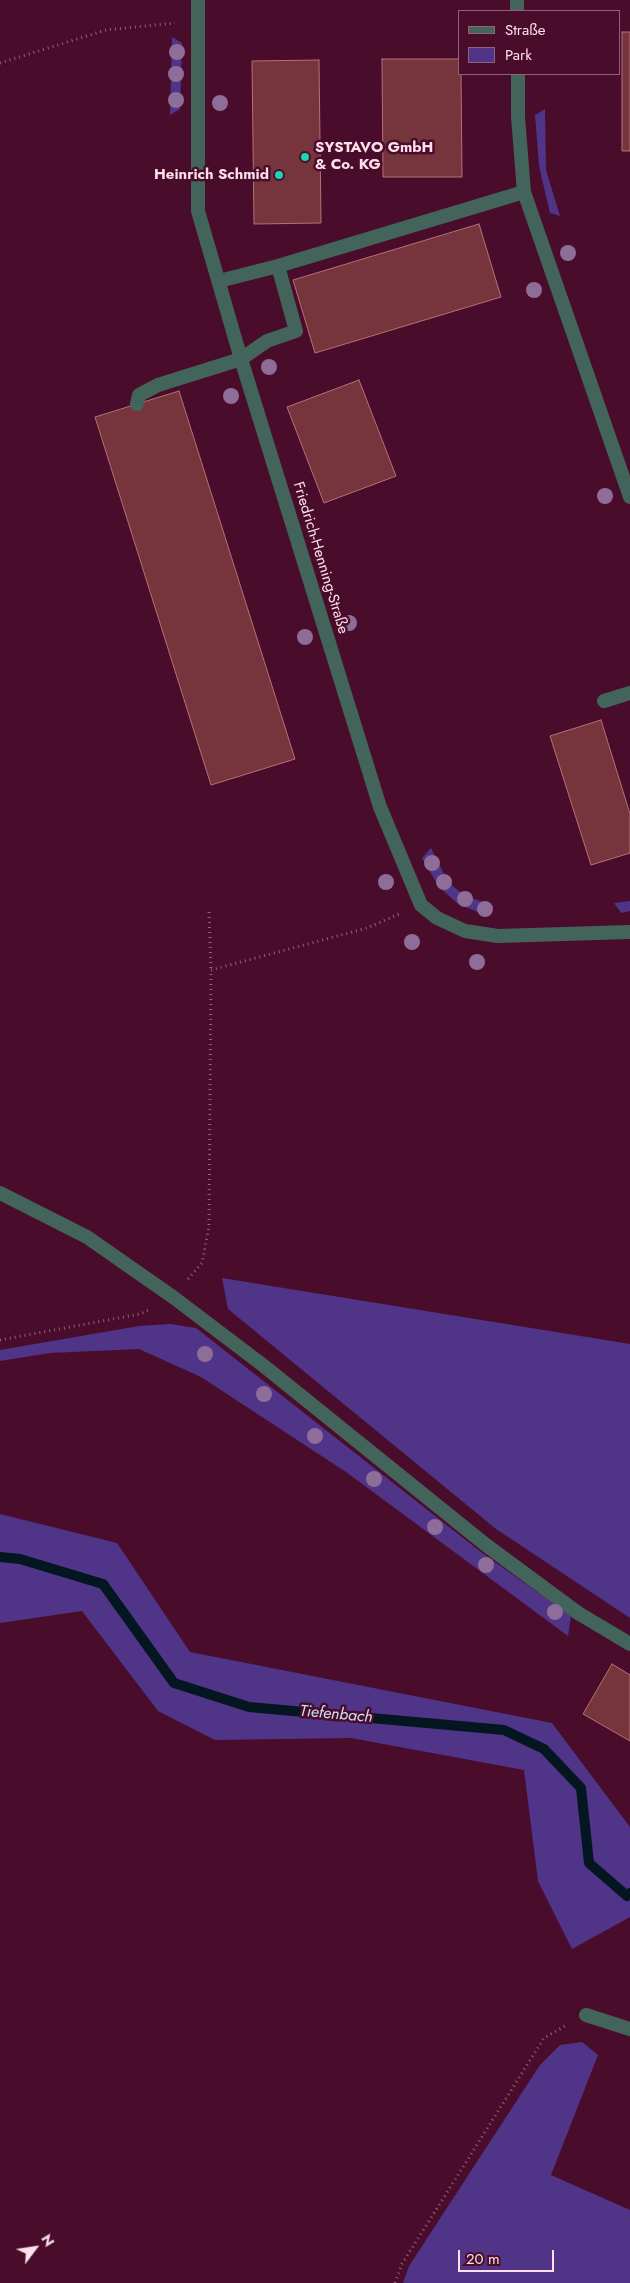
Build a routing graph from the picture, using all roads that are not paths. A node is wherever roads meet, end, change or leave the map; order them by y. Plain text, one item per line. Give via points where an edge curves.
1 (198, 0) edge
2 (518, 75) edge
3 (524, 192) junction
4 (278, 266) junction
5 (219, 281) junction
6 (241, 359) junction
7 (137, 404) dead end
8 (630, 497) edge
9 (630, 693) edge
10 (604, 701) dead end
11 (630, 932) edge
12 (0, 1193) edge
13 (630, 1644) edge
14 (586, 2015) road end
15 (630, 2029) edge

1 - 5 street, Friedrich-Henning-Straße via 198,211
2 - 3 street
3 - 4 street
3 - 8 street
4 - 5 street
4 - 6 street via 296,332 267,342
5 - 6 street, Friedrich-Henning-Straße
6 - 7 street via 158,385 139,395
6 - 11 street, Friedrich-Henning-Straße via 380,807 420,905 437,918 465,931 498,936
9 - 10 street
12 - 13 street via 87,1237 173,1297 479,1539 578,1613
14 - 15 street

